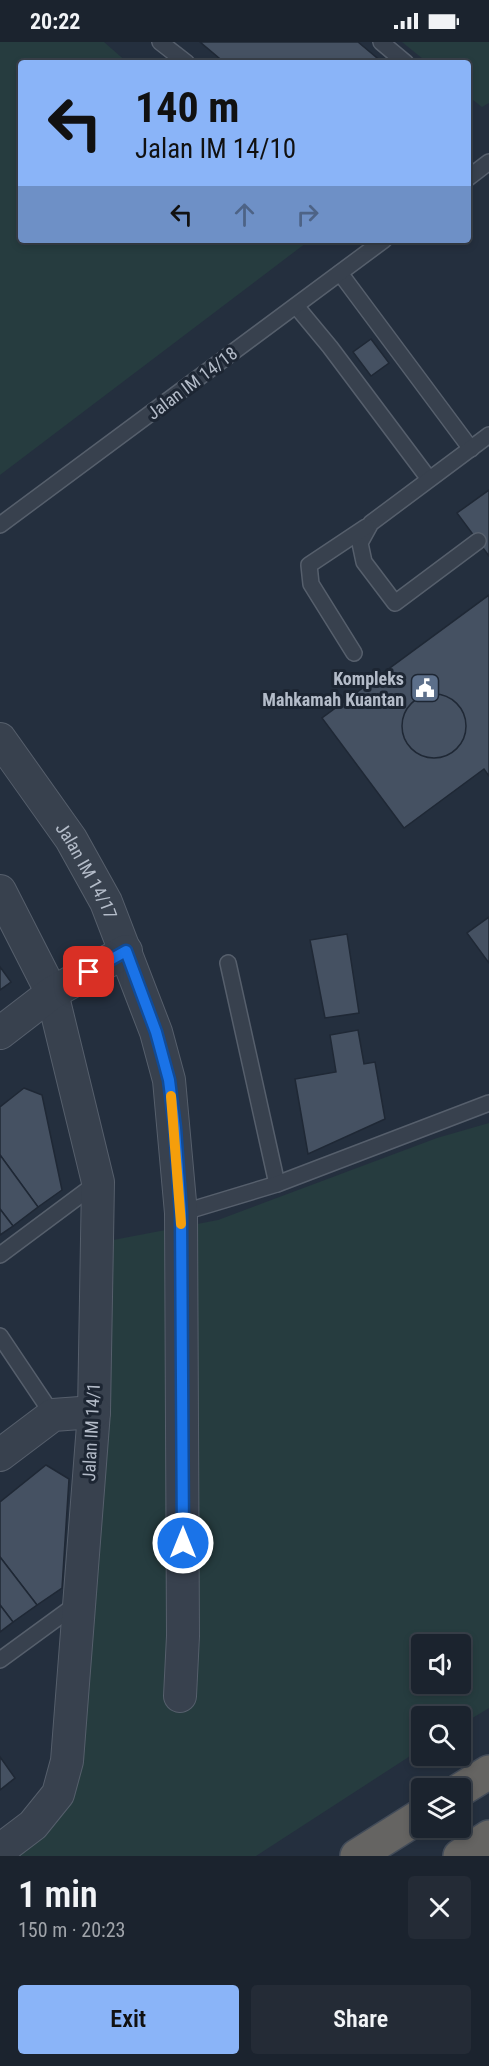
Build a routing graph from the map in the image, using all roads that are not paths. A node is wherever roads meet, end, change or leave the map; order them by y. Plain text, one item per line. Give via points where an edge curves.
1 (160, 42) edge
2 (381, 42) edge
3 (183, 60) edge
4 (402, 60) edge
5 (489, 162) edge
6 (471, 176) edge
7 (380, 243) edge
8 (340, 273) junction
9 (296, 306) junction
10 (489, 435) edge
11 (471, 449) junction
12 (429, 479) junction
13 (371, 523) junction
14 (0, 525) edge
15 (478, 541) dead end
16 (354, 653) dead end
17 (0, 739) edge
18 (0, 891) edge
19 (126, 951) junction
20 (228, 963) dead end
21 (52, 993) junction
22 (0, 1032) edge
23 (489, 1103) edge
24 (98, 1182) junction
25 (277, 1184) junction
26 (181, 1213) junction
27 (0, 1255) edge
28 (0, 1336) edge
29 (94, 1412) junction
30 (53, 1415) junction
31 (0, 1455) edge
32 (80, 1602) junction
33 (0, 1660) edge
34 (180, 1696) dead end
35 (489, 1772) edge
36 (471, 1783) edge
37 (411, 1822) edge
38 (489, 1837) edge
39 (0, 1850) edge
40 (357, 1856) edge
41 (460, 1856) edge

1 - 3 lane
2 - 4 lane
5 - 6 lane
7 - 8 lane, Jalan IM 14/18
8 - 9 lane, Jalan IM 14/18
8 - 11 lane
9 - 12 lane
9 - 14 lane, Jalan IM 14/18
10 - 11 lane
11 - 12 lane
12 - 13 lane
13 - 15 lane via 360,543 364,562 395,603
13 - 16 lane via 309,565 311,584
17 - 19 street, Jalan IM 14/17 via 71,839 106,902
18 - 21 street, Jalan IM 14/1
19 - 21 street
19 - 26 street, Jalan IM 14/17 via 169,1080
20 - 25 lane
21 - 22 street
21 - 24 street, Jalan IM 14/1
23 - 25 lane
24 - 27 lane
24 - 29 street, Jalan IM 14/1
25 - 26 lane
26 - 34 street, Jalan IM 14/17
28 - 30 lane
29 - 30 street
29 - 32 street, Jalan IM 14/1
30 - 31 street
32 - 33 lane
32 - 39 street, Jalan IM 14/1 via 67,1761 58,1794 33,1825
35 - 36 highway
37 - 40 highway
38 - 41 highway

